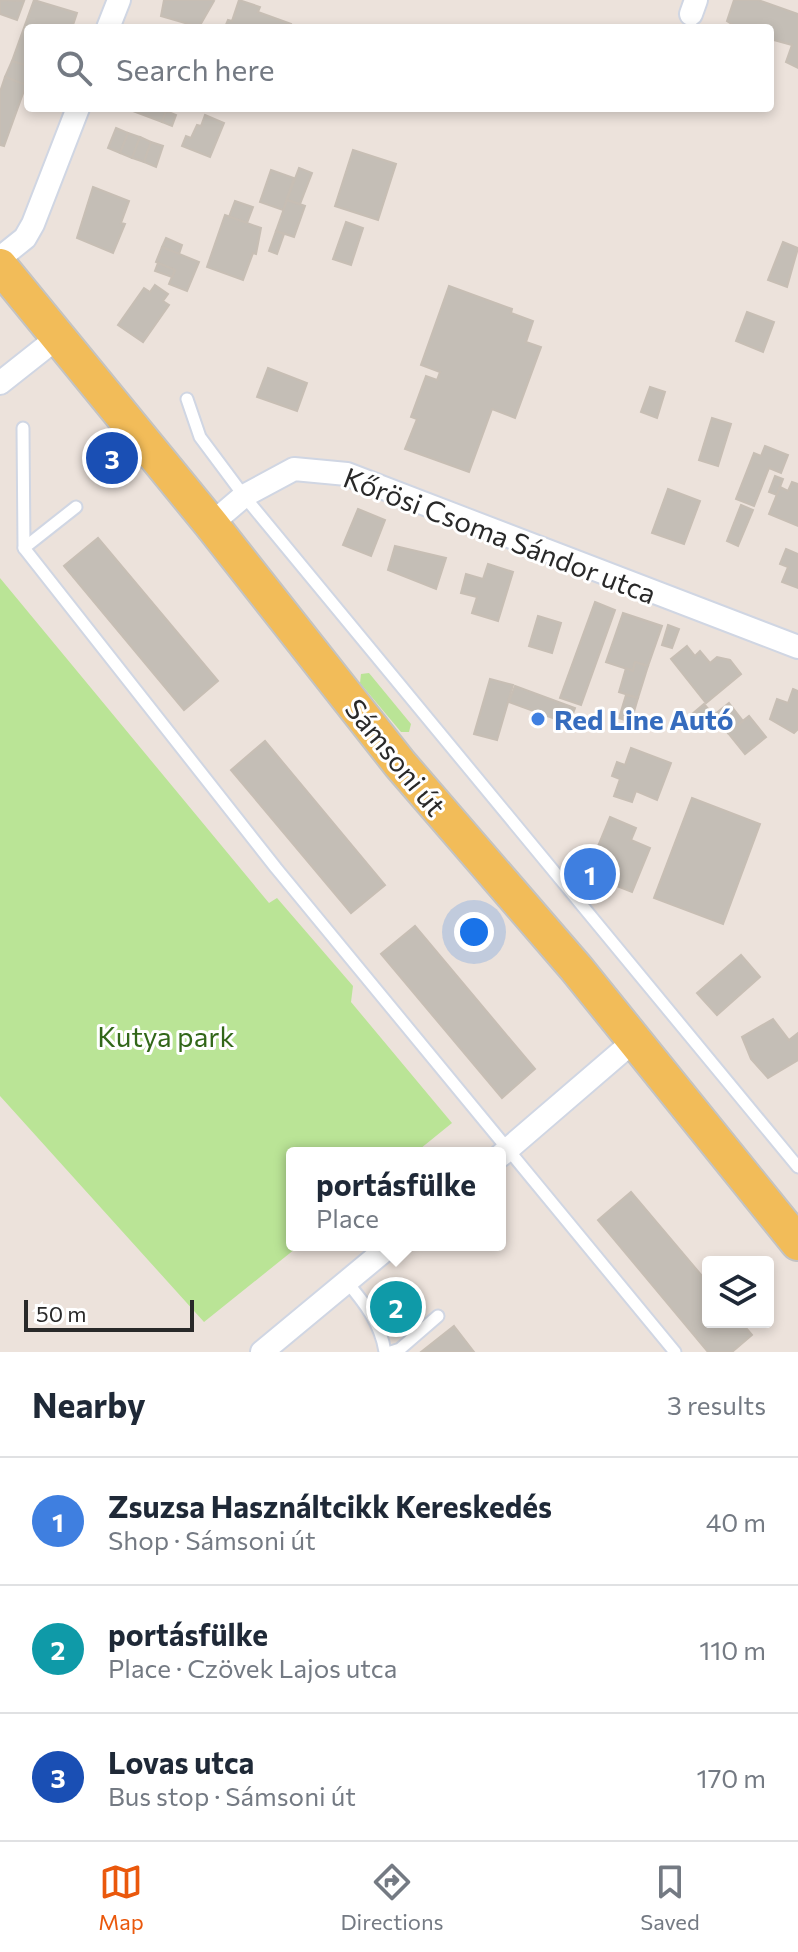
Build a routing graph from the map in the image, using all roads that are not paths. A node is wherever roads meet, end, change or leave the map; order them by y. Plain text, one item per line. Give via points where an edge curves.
1 (119, 0) edge
2 (110, 24) edge
3 (76, 112) edge
4 (0, 258) edge
5 (0, 266) edge
6 (57, 338) junction
7 (0, 383) edge
8 (187, 399) dead end
9 (23, 428) dead end
10 (244, 496) junction
11 (76, 507) dead end
12 (211, 524) junction
13 (24, 548) junction
14 (798, 647) edge
15 (635, 1040) junction
16 (500, 1147) edge
17 (506, 1150) edge
18 (506, 1154) edge
19 (798, 1167) edge
20 (798, 1243) edge
21 (384, 1251) edge
22 (346, 1281) junction
23 (438, 1316) dead end
24 (262, 1352) edge
25 (388, 1352) edge
26 (675, 1352) edge

1 - 2 street
3 - 4 street via 33,224 25,238
5 - 6 main road, Sámsoni út
6 - 7 street
6 - 12 main road, Sámsoni út
8 - 10 lane via 200,437
9 - 13 lane
10 - 12 street, Kőrösi Csoma Sándor utca
10 - 14 street, Kőrösi Csoma Sándor utca via 294,469 347,474
10 - 19 lane
11 - 13 lane
12 - 15 main road, Sámsoni út via 400,764
13 - 16 lane
15 - 17 street
15 - 20 main road, Sámsoni út
18 - 26 lane
21 - 22 street
22 - 24 street
22 - 25 lane via 368,1307
23 - 25 lane via 400,1349

